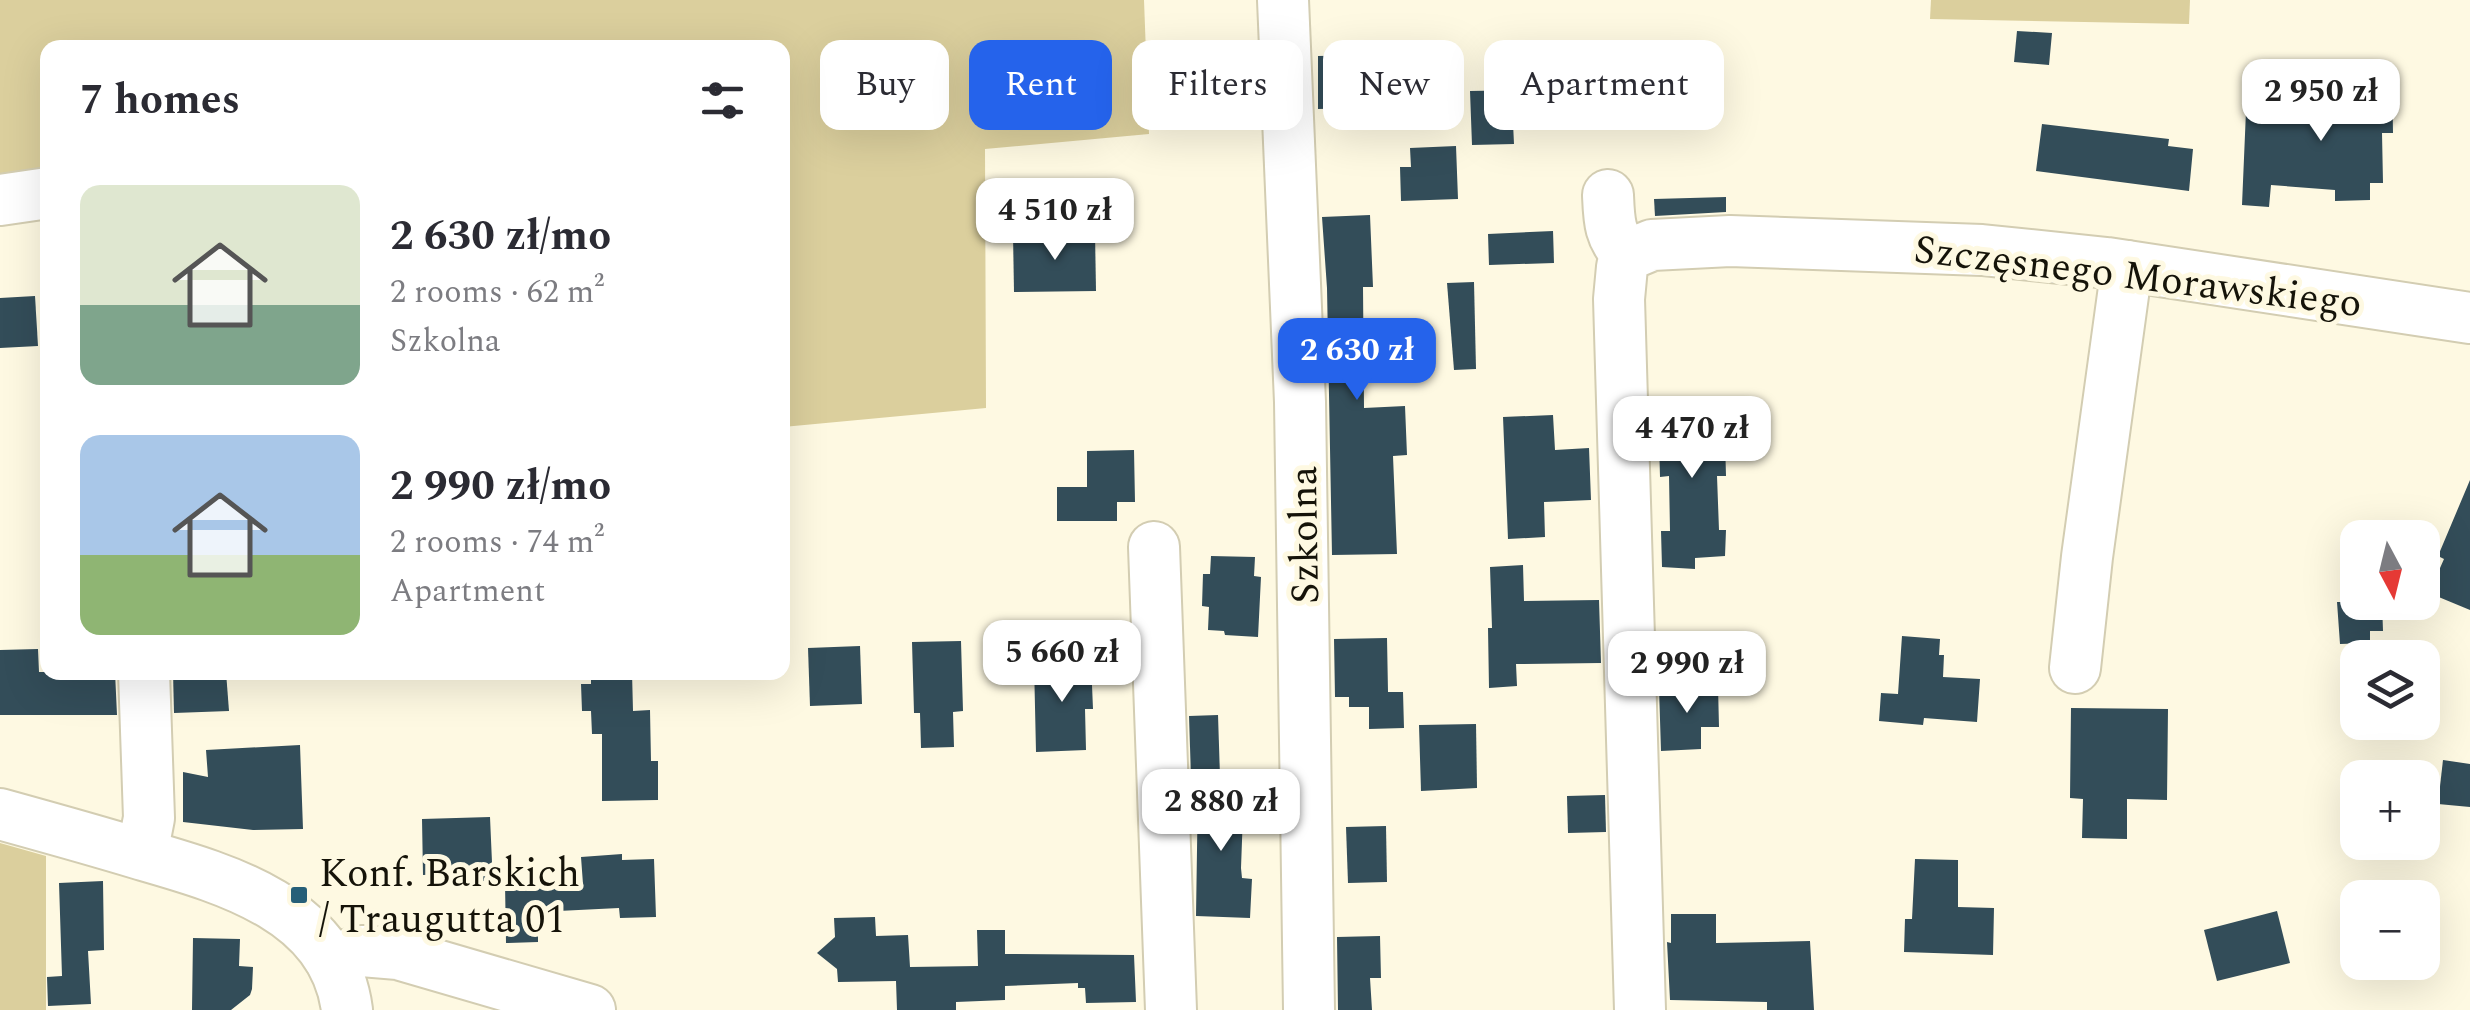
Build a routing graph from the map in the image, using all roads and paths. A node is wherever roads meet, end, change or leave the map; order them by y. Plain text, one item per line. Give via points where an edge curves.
1 (1283, 0) edge
2 (40, 193) edge
3 (1608, 195) dead end
4 (0, 200) edge
5 (1628, 255) junction
6 (2128, 266) junction
7 (2470, 318) edge
8 (1154, 547) dead end
9 (2075, 668) dead end
10 (144, 680) edge
11 (0, 814) edge
12 (142, 854) junction
13 (330, 959) junction
14 (346, 1010) edge
15 (590, 1010) edge
16 (1171, 1010) edge
17 (1309, 1010) edge
18 (1640, 1010) edge

1 - 17 street, Szkolna via 1300,402
2 - 4 street
3 - 5 street via 1610,230
5 - 6 street, Szczęsnego Morawskiego via 1671,242 1780,241 1930,246
5 - 18 street via 1619,299
6 - 7 street, Szczęsnego Morawskiego
6 - 9 street
8 - 16 street
10 - 12 street via 148,818
11 - 12 street
12 - 13 street via 274,904
13 - 14 street
13 - 15 street via 362,951 398,954

